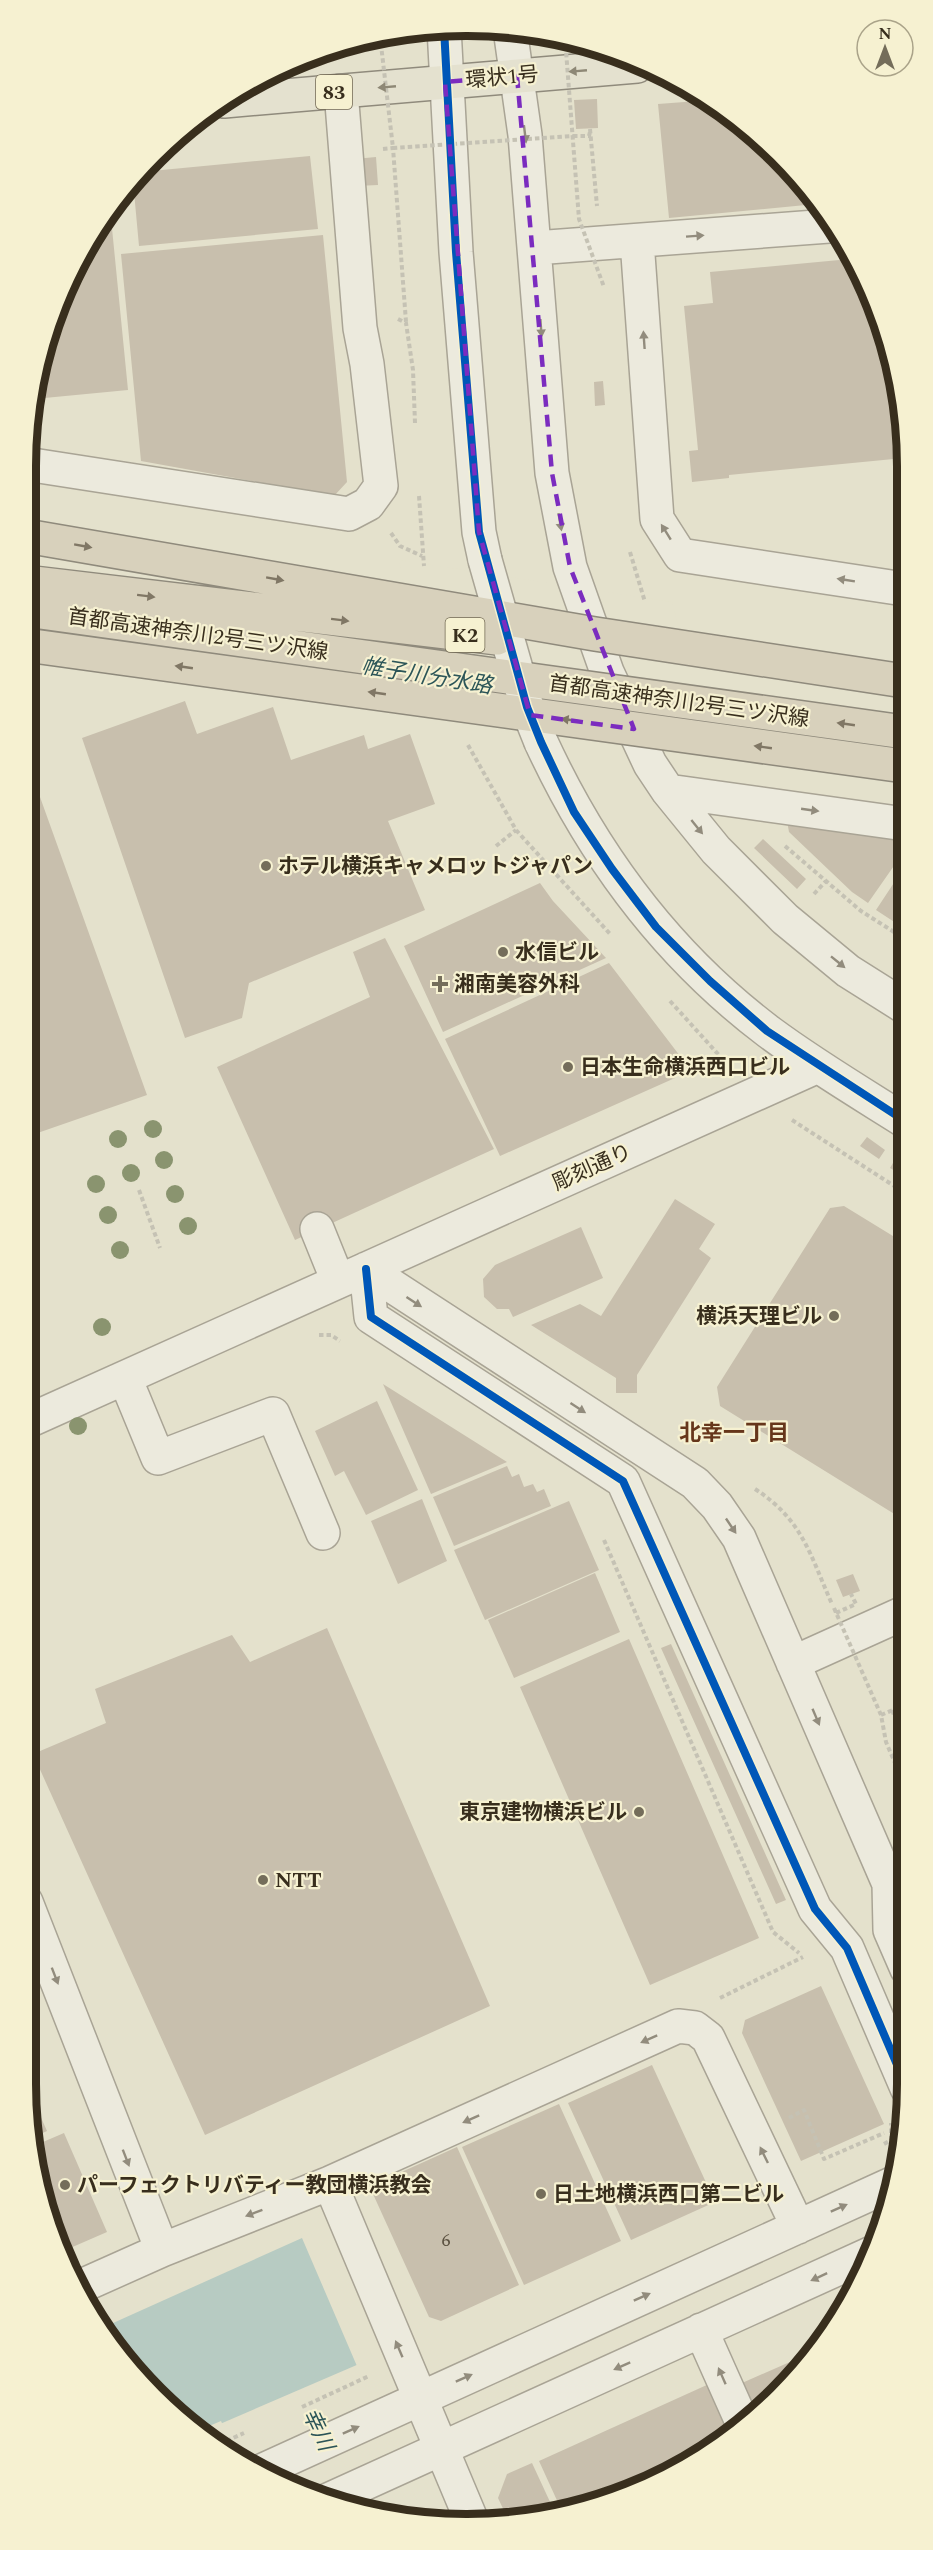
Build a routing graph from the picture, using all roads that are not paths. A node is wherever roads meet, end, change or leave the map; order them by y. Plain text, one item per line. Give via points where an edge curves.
1 (444, 37) edge
2 (511, 39) edge
3 (626, 67) edge
4 (517, 76) junction
5 (445, 82) junction
6 (341, 91) junction
7 (244, 98) edge
8 (824, 226) edge
9 (637, 241) junction
10 (535, 248) junction
11 (36, 466) edge
12 (36, 538) edge
13 (36, 583) edge
14 (897, 588) edge
15 (36, 611) edge
16 (36, 646) edge
17 (897, 680) edge
18 (897, 686) edge
19 (897, 731) edge
20 (897, 765) edge
21 (668, 791) junction
22 (897, 823) edge
23 (897, 1002) edge
24 (818, 1066) junction
25 (897, 1116) edge
26 (317, 1229) dead end
27 (352, 1275) junction
28 (125, 1377) junction
29 (36, 1417) edge
30 (323, 1533) dead end
31 (897, 1616) edge
32 (793, 1663) junction
33 (36, 1928) edge
34 (897, 1945) edge
35 (896, 2100) edge
36 (330, 2183) junction
37 (884, 2188) edge
38 (798, 2227) junction
39 (162, 2250) junction
40 (860, 2259) edge
41 (86, 2284) edge
42 (701, 2330) junction
43 (406, 2405) junction
44 (739, 2416) edge
45 (428, 2455) junction
46 (271, 2467) edge
47 (340, 2495) edge
48 (468, 2514) edge

1 - 5 street
2 - 4 street
3 -> 4 main road, 環状1号 / 83
4 - 5 main road, 環状1号 / 83
4 -> 10 street
5 -> 6 main road, 環状1号 / 83
5 - 24 street, bridge via 477,509 485,560 527,707 574,812 656,927 767,1031
6 - 7 main road, 環状1号 / 83
6 - 11 street via 360,328 381,486 368,504 350,514
9 -> 8 street
9 - 10 street
14 -> 9 street via 680,555 657,519
10 -> 21 street, bridge via 552,473 570,567 608,672 650,764
12 -> 17 highway, bridge via 596,634
13 -> 18 highway, 首都高速神奈川2号三ツ沢線 / K2, bridge
19 -> 15 highway, 首都高速神奈川2号三ツ沢線 / K2, bridge
20 -> 16 highway, bridge
21 -> 22 street
21 -> 23 street via 716,850 784,919 848,971
24 - 25 street
24 - 27 street, 彫刻通り
26 - 27 street
27 - 28 street, 彫刻通り
27 -> 32 street via 695,1483 739,1538
27 - 35 street via 370,1317 623,1481 815,1909 847,1948
28 - 29 street, 彫刻通り
28 - 30 street via 158,1458 273,1414
31 - 32 street
32 -> 34 street via 889,1884 890,1929
33 -> 39 street
38 -> 36 street via 708,2038 687,2026 678,2026
36 -> 39 street
43 -> 36 street
38 -> 37 street
43 -> 38 street
39 - 41 street
40 -> 42 street
44 -> 42 street
42 -> 45 street
43 - 45 street
46 -> 43 street
45 - 47 street
45 - 48 street

